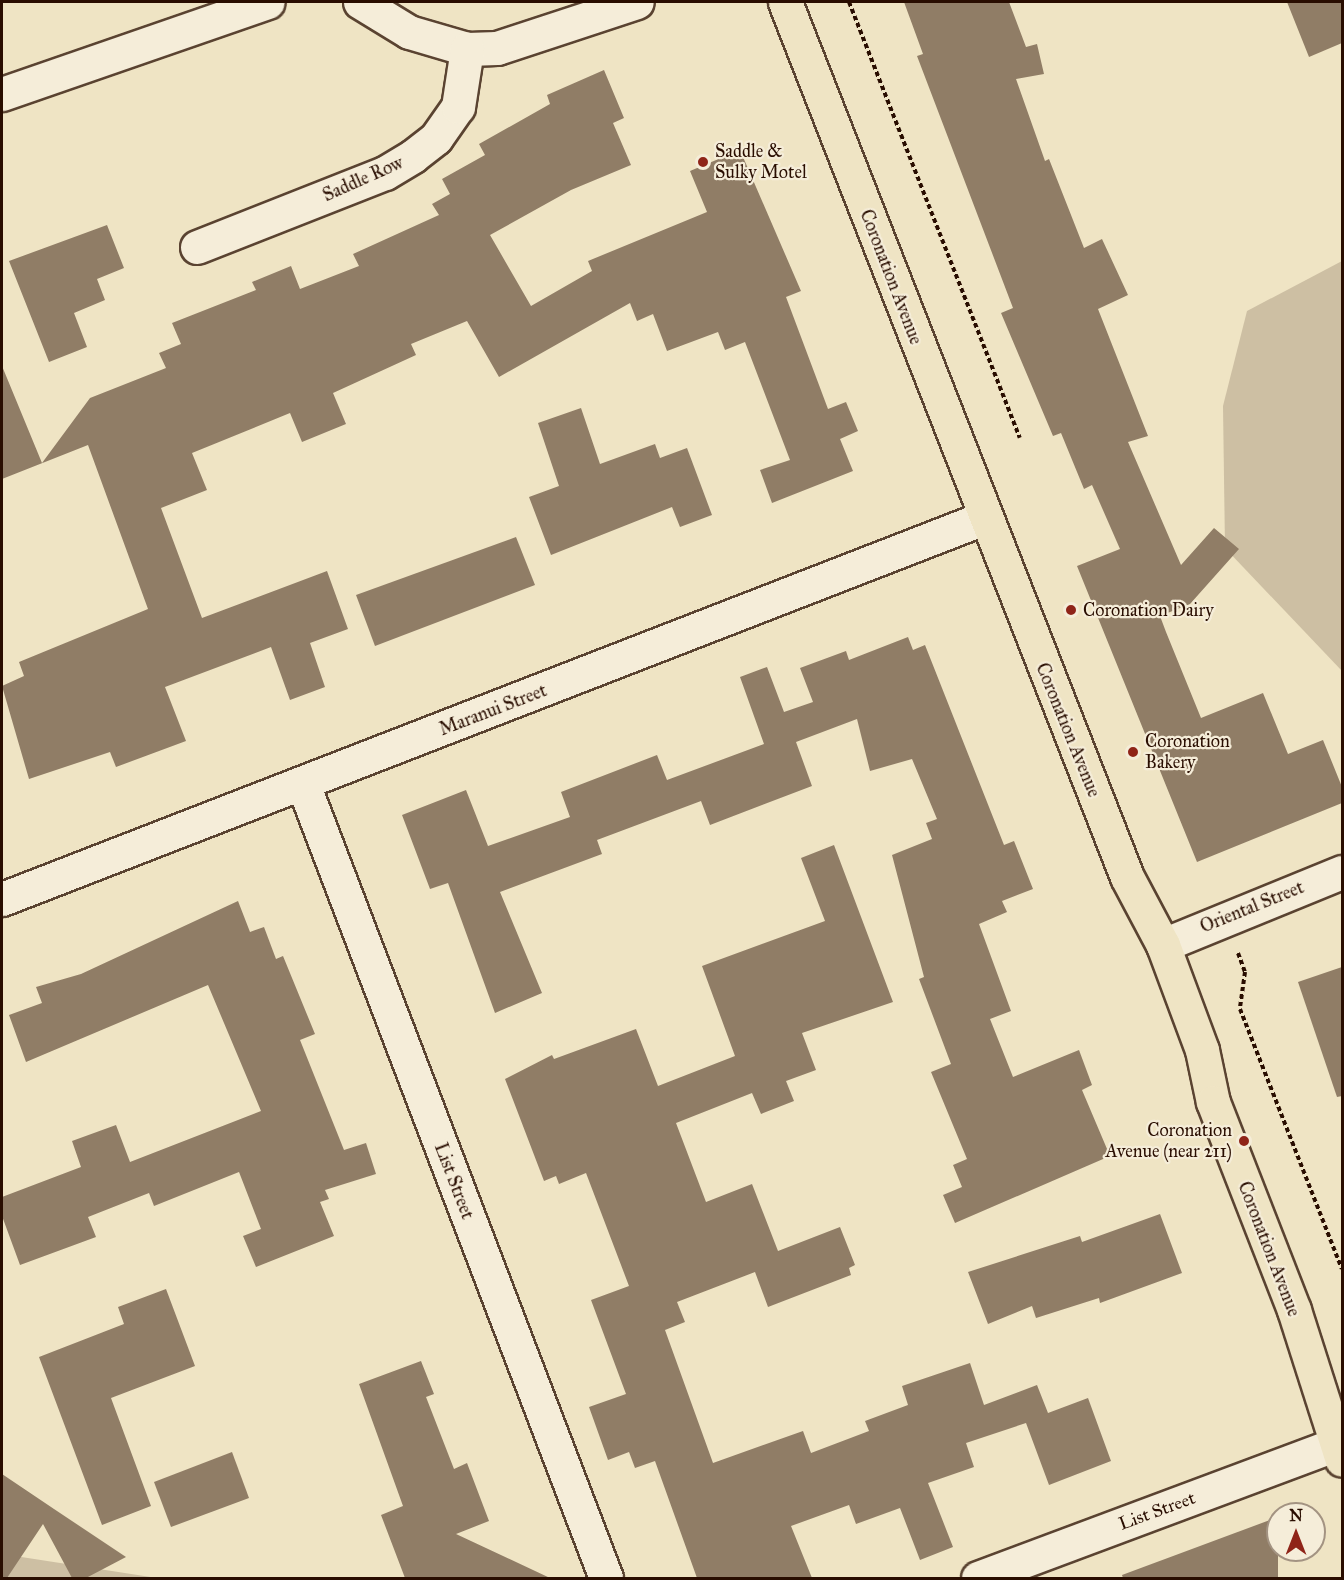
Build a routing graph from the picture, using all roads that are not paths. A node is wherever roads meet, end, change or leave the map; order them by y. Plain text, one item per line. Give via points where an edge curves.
1 (267, 2) edge
2 (361, 2) edge
3 (637, 2) edge
4 (785, 2) edge
5 (467, 49) junction
6 (2, 94) edge
7 (197, 247) dead end
8 (984, 519) junction
9 (303, 784) junction
10 (1342, 872) edge
11 (2, 899) edge
12 (1163, 945) junction
13 (1339, 1452) edge
14 (606, 1578) edge
15 (978, 1578) edge

1 - 6 street
2 - 5 street via 409,32
3 - 5 street via 497,48
4 - 8 highway, Coronation Avenue
5 - 7 street, Saddle Row via 458,107 436,138 413,156 385,173
8 - 9 street, Maranui Street
8 - 12 highway, Coronation Avenue via 1127,877
9 - 11 street, Maranui Street
9 - 14 street, List Street
10 - 12 street, Oriental Street
12 - 13 highway, Coronation Avenue via 1202,1050 1213,1102 1294,1310
13 - 15 street, List Street

